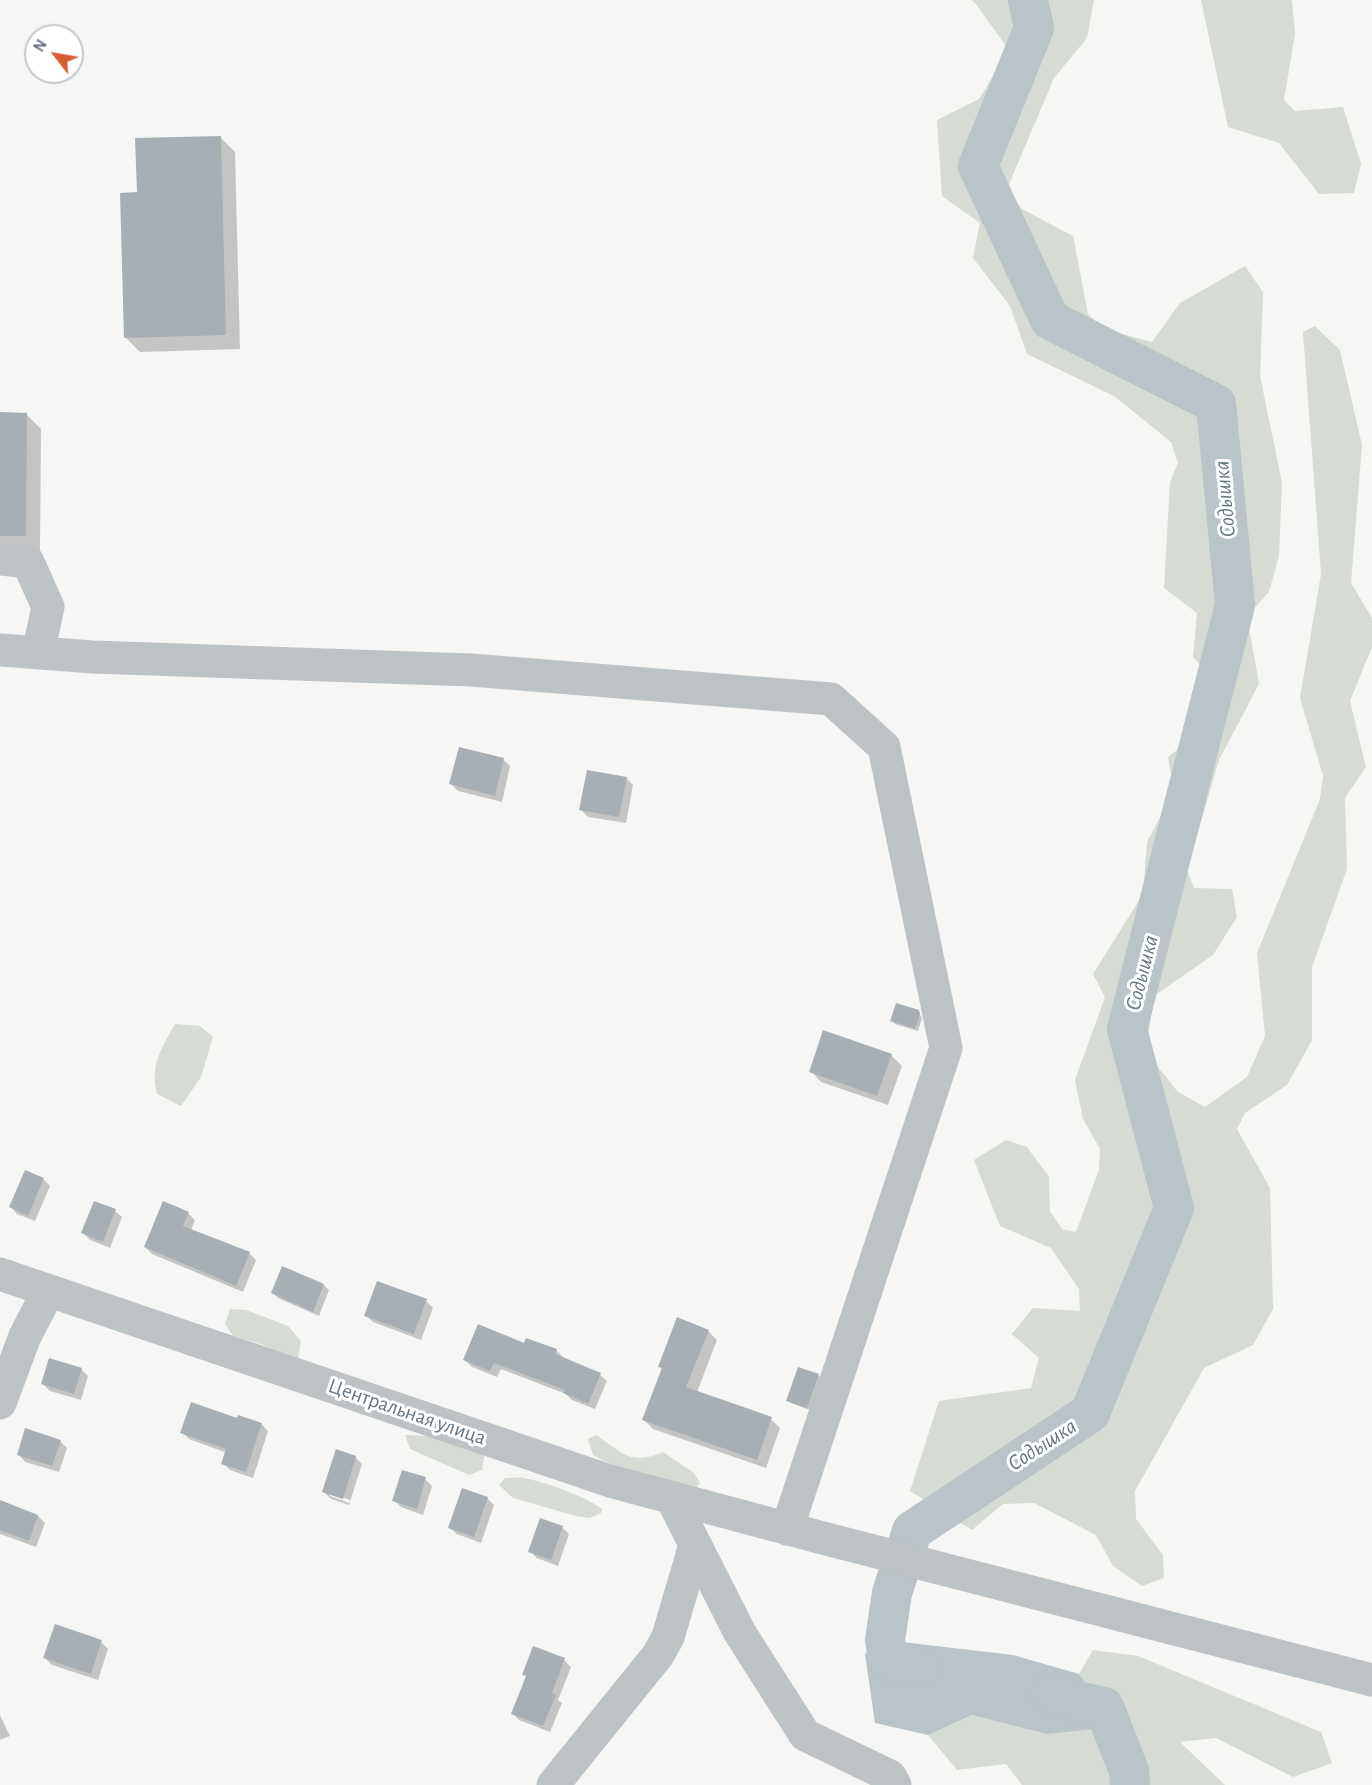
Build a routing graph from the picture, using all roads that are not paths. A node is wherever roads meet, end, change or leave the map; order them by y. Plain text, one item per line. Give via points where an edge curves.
1 (0, 559) edge
2 (0, 650) edge
3 (38, 653) junction
4 (0, 1274) edge
5 (48, 1292) junction
6 (0, 1403) edge
7 (670, 1497) junction
8 (787, 1528) junction
9 (695, 1545) junction
10 (1372, 1680) edge
11 (553, 1785) edge
12 (895, 1785) edge

1 - 3 street via 28,562 48,607
2 - 3 street
3 - 8 street via 471,670 831,699 885,747 946,1048
4 - 5 street, Центральная улица
5 - 6 street via 25,1336
5 - 7 street, Центральная улица via 610,1481
7 - 8 street, Центральная улица
7 - 9 street
8 - 10 street, Центральная улица
9 - 11 street via 668,1637 658,1654
9 - 12 street via 740,1633 805,1735 890,1776

